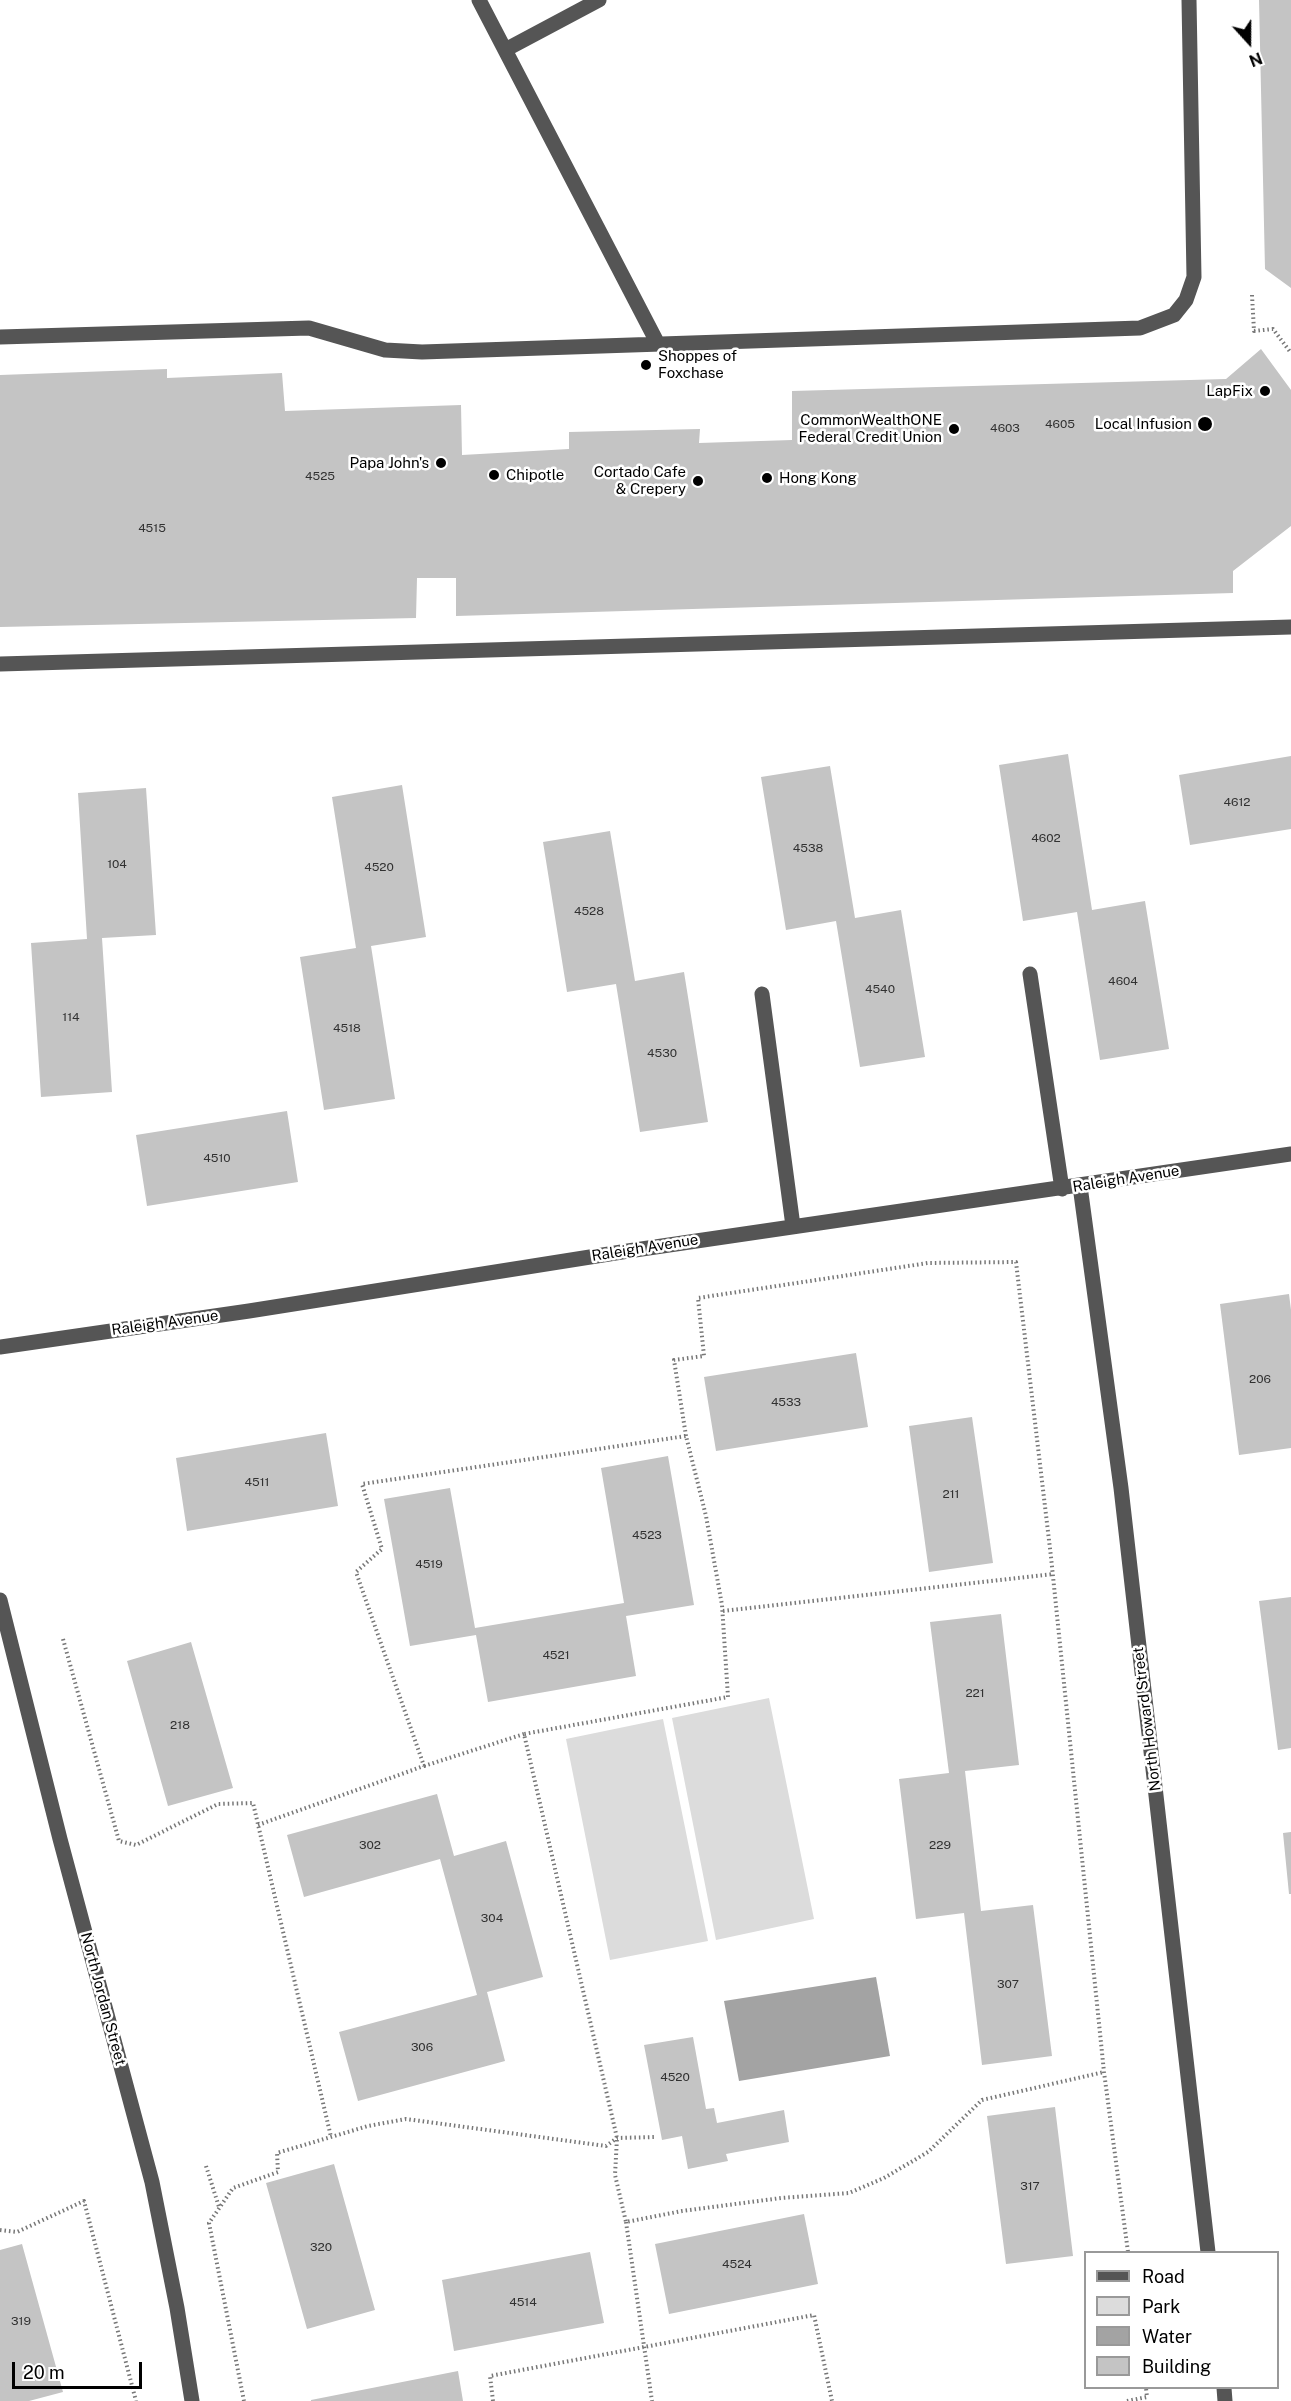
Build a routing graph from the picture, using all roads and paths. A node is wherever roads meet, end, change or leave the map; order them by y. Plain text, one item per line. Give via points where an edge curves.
1 (479, 0) edge
2 (599, 0) edge
3 (1189, 0) edge
4 (505, 50) junction
5 (1252, 296) dead end
6 (0, 337) edge
7 (658, 344) junction
8 (1291, 353) edge
9 (1291, 627) edge
10 (0, 664) edge
11 (1030, 974) dead end
12 (762, 994) dead end
13 (1291, 1154) edge
14 (1080, 1186) junction
15 (1062, 1189) junction
16 (793, 1226) junction
17 (0, 1347) edge
18 (686, 1436) junction
19 (1053, 1574) junction
20 (0, 1600) edge
21 (723, 1611) junction
22 (63, 1639) dead end
23 (524, 1734) junction
24 (424, 1766) junction
25 (258, 1825) junction
26 (1104, 2072) junction
27 (332, 2137) junction
28 (656, 2137) dead end
29 (617, 2138) junction
30 (206, 2166) dead end
31 (219, 2208) junction
32 (626, 2222) junction
33 (0, 2230) edge
34 (1128, 2251) edge
35 (1208, 2251) edge
36 (642, 2347) junction
37 (1146, 2389) edge
38 (136, 2401) edge
39 (192, 2401) edge
40 (244, 2401) edge
41 (493, 2401) edge
42 (652, 2401) edge
43 (832, 2401) edge
44 (1127, 2401) edge

1 - 4 street
2 - 4 street
3 - 7 street via 1194,277 1186,300 1174,315 1140,328
4 - 7 street
5 - 8 path via 1254,331 1273,329
6 - 7 street via 309,328 386,351
9 - 10 street
11 - 15 street
12 - 16 street
13 - 14 street, Raleigh Avenue
14 - 15 street, Raleigh Avenue
14 - 35 street, North Howard Street via 1121,1488
15 - 16 street, Raleigh Avenue
16 - 17 street, Raleigh Avenue
18 - 19 path via 674,1360 704,1356 698,1298 928,1263 1016,1262
18 - 21 path via 706,1516
18 - 24 path via 362,1484 382,1549 356,1572
19 - 21 path
19 - 26 path
20 - 39 street, North Jordan Street via 152,2182
21 - 23 path via 728,1697
22 - 25 path via 119,1841 136,1845 218,1804 253,1803
23 - 24 path
23 - 29 path
24 - 25 path
25 - 27 path
26 - 32 path via 982,2100 928,2152 849,2193 682,2211
26 - 34 path
27 - 29 path via 406,2119 606,2146
27 - 31 path via 277,2153 278,2172 233,2188
28 - 29 path
29 - 32 path via 615,2175
30 - 31 path
31 - 40 path via 209,2223
32 - 36 path
33 - 38 path via 18,2232 84,2201
36 - 41 path via 490,2376
36 - 42 path
36 - 43 path via 814,2315
37 - 44 path via 1147,2397

